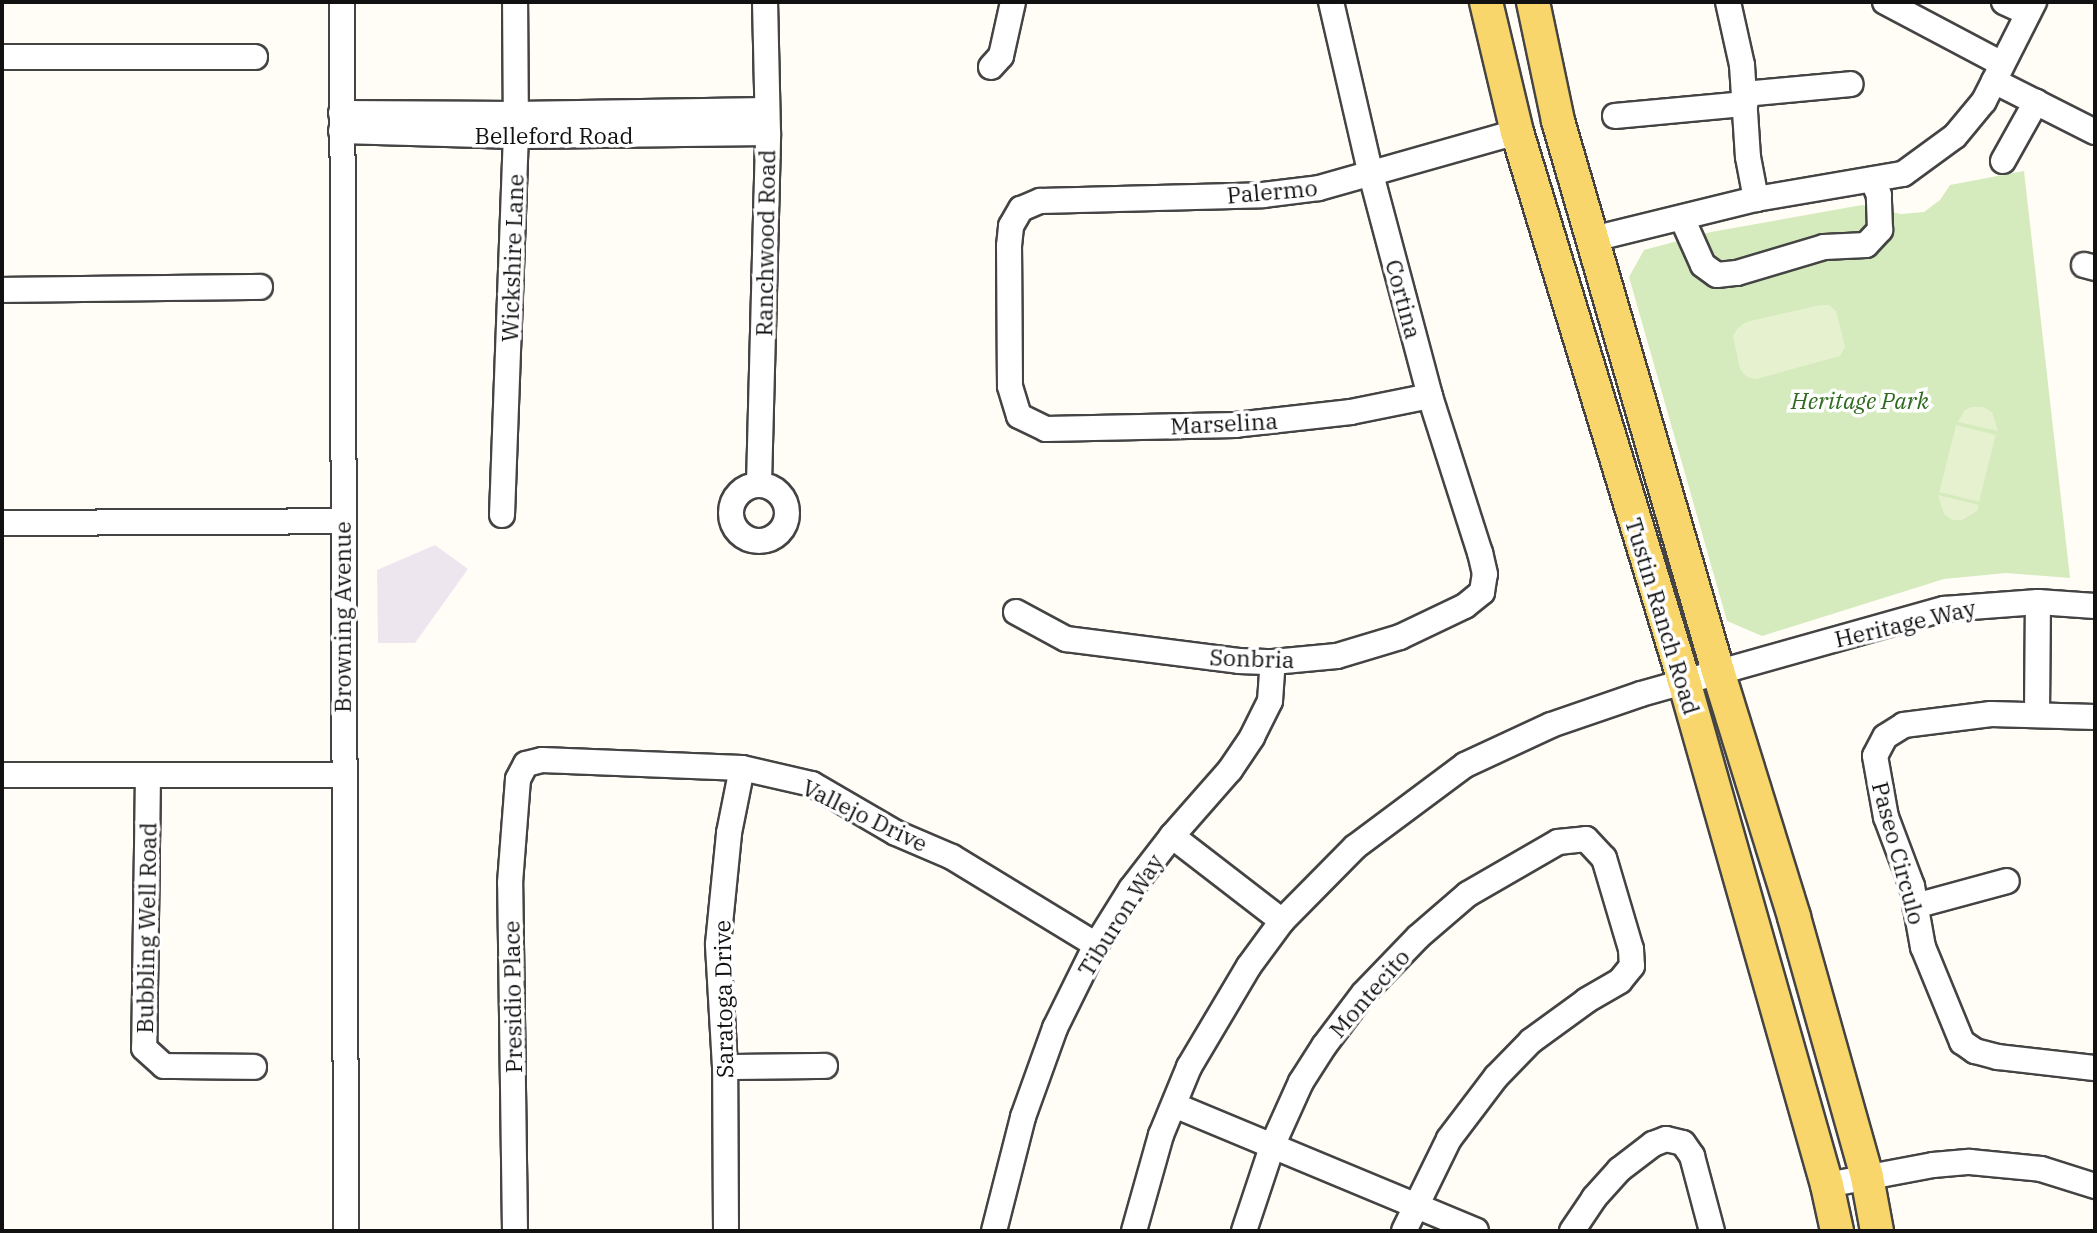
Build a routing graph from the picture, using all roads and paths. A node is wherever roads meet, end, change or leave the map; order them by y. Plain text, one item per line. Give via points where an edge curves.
1 (342, 2) edge
2 (515, 2) edge
3 (765, 2) edge
4 (1013, 2) edge
5 (1331, 2) edge
6 (1486, 2) edge
7 (1533, 2) edge
8 (1728, 2) edge
9 (1885, 2) edge
10 (2004, 2) edge
11 (2031, 8) edge
12 (2, 57) edge
13 (255, 57) dead end
14 (991, 67) dead end
15 (1998, 73) junction
16 (1851, 84) dead end
17 (1745, 99) junction
18 (2036, 102) junction
19 (1615, 116) dead end
20 (341, 122) junction
21 (768, 122) junction
22 (516, 125) junction
23 (1517, 132) junction
24 (2095, 132) edge
25 (2003, 161) dead end
26 (1371, 175) junction
27 (1872, 179) junction
28 (1756, 199) junction
29 (1682, 218) junction
30 (1593, 239) junction
31 (260, 287) dead end
32 (2, 290) edge
33 (1430, 396) junction
34 (1019, 416) joint
35 (759, 484) dead end
36 (502, 515) dead end
37 (342, 521) junction
38 (2, 523) edge
39 (1482, 592) joint
40 (2038, 602) junction
41 (2095, 606) edge
42 (1016, 612) dead end
43 (1273, 662) junction
44 (1718, 671) junction
45 (1684, 681) junction
46 (2037, 713) junction
47 (2095, 717) edge
48 (526, 764) joint
49 (742, 768) junction
50 (2, 775) edge
51 (148, 775) junction
52 (344, 775) junction
53 (1172, 836) junction
54 (2007, 881) dead end
55 (1915, 906) junction
56 (1282, 921) junction
57 (1096, 945) junction
58 (254, 1066) dead end
59 (825, 1066) dead end
60 (725, 1067) junction
61 (2095, 1068) edge
62 (1174, 1105) junction
63 (1273, 1144) junction
64 (1867, 1177) junction
65 (1827, 1185) junction
66 (2095, 1186) edge
67 (1414, 1204) junction
68 (346, 1231) edge
69 (515, 1231) edge
70 (726, 1231) edge
71 (994, 1231) edge
72 (1134, 1231) edge
73 (1244, 1231) edge
74 (1404, 1231) edge
75 (1476, 1231) edge
76 (1572, 1231) edge
77 (1712, 1231) edge
78 (1837, 1231) edge
79 (1877, 1231) edge

1 - 20 street, Browning Avenue
2 - 22 street, Wickshire Lane
3 - 21 street, Ranchwood Road
4 - 14 street via 1001,56
5 - 26 street, Cortina
6 - 23 main road, Tustin Ranch Road
7 - 30 main road, Tustin Ranch Road via 1558,121
8 - 17 street
9 - 15 street
10 - 11 street
11 - 15 street
12 - 13 street
15 - 18 street
15 - 27 street via 1984,101 1955,135 1903,174
16 - 17 street
17 - 19 street
17 - 28 street
18 - 24 street
18 - 25 street
20 - 22 street, Belleford Road
20 - 37 street, Browning Avenue
21 - 22 street, Belleford Road
21 - 35 street, Ranchwood Road
22 - 36 street, Wickshire Lane
23 - 26 street, Palermo
23 - 45 main road, Tustin Ranch Road
26 - 33 street, Cortina
26 - 34 street, Palermo via 1264,195 1066,199 1021,208 1011,226 1009,246 1010,386
27 - 28 street
27 - 29 street via 1879,195 1880,230 1866,245 1824,247 1737,273 1717,275 1703,265
28 - 29 street
29 - 30 street
30 - 44 main road, Tustin Ranch Road
31 - 32 street
33 - 34 street, Marselina via 1351,412 1236,425 1046,429
33 - 39 street, Cortina via 1480,553 1485,574
37 - 38 street
37 - 52 street, Browning Avenue
39 - 43 street, Sonbria via 1465,606 1400,637 1337,656
40 - 41 street, Heritage Way
40 - 44 street, Heritage Way via 1944,609
40 - 46 street
42 - 43 street, Sonbria via 1066,639
43 - 53 street, Tiburon Way via 1269,701 1252,737 1230,770
44 - 45 street, Heritage Way
44 - 64 main road, Tustin Ranch Road
45 - 56 street, Heritage Way via 1551,725 1465,765 1355,847
45 - 65 main road, Tustin Ranch Road
46 - 47 street, Paseo Circulo
46 - 55 street, Paseo Circulo via 1904,725 1885,737 1875,756 1878,783
48 - 49 street, Vallejo Drive via 542,760
48 - 69 street, Presidio Place via 518,779 510,883
49 - 57 street, Vallejo Drive via 812,784 896,833 951,857
49 - 60 street, Saratoga Drive via 729,833 718,944
50 - 51 street
51 - 52 street
51 - 58 street, Bubbling Well Road via 144,1048 164,1066
52 - 68 street, Browning Avenue
53 - 56 street
53 - 57 street, Tiburon Way via 1131,888
54 - 55 street
55 - 61 street, Paseo Circulo via 1923,947 1962,1042 1998,1058
56 - 62 street, Heritage Way via 1226,1000
57 - 71 street, Tiburon Way via 1055,1028 1023,1117
59 - 60 street
60 - 70 street, Saratoga Drive
62 - 63 street
62 - 72 street, Heritage Way
63 - 67 street
63 - 67 street, Montecito via 1301,1082 1324,1046 1390,964 1480,887 1558,842 1586,839 1604,858 1632,966 1620,981 1531,1041 1496,1077 1449,1139
63 - 73 street, Montecito
64 - 65 street
64 - 66 street via 1970,1162 2041,1169
64 - 79 main road, Tustin Ranch Road
65 - 78 main road, Tustin Ranch Road
67 - 74 street
67 - 75 street
76 - 77 street via 1619,1170 1666,1139 1682,1143 1698,1169

